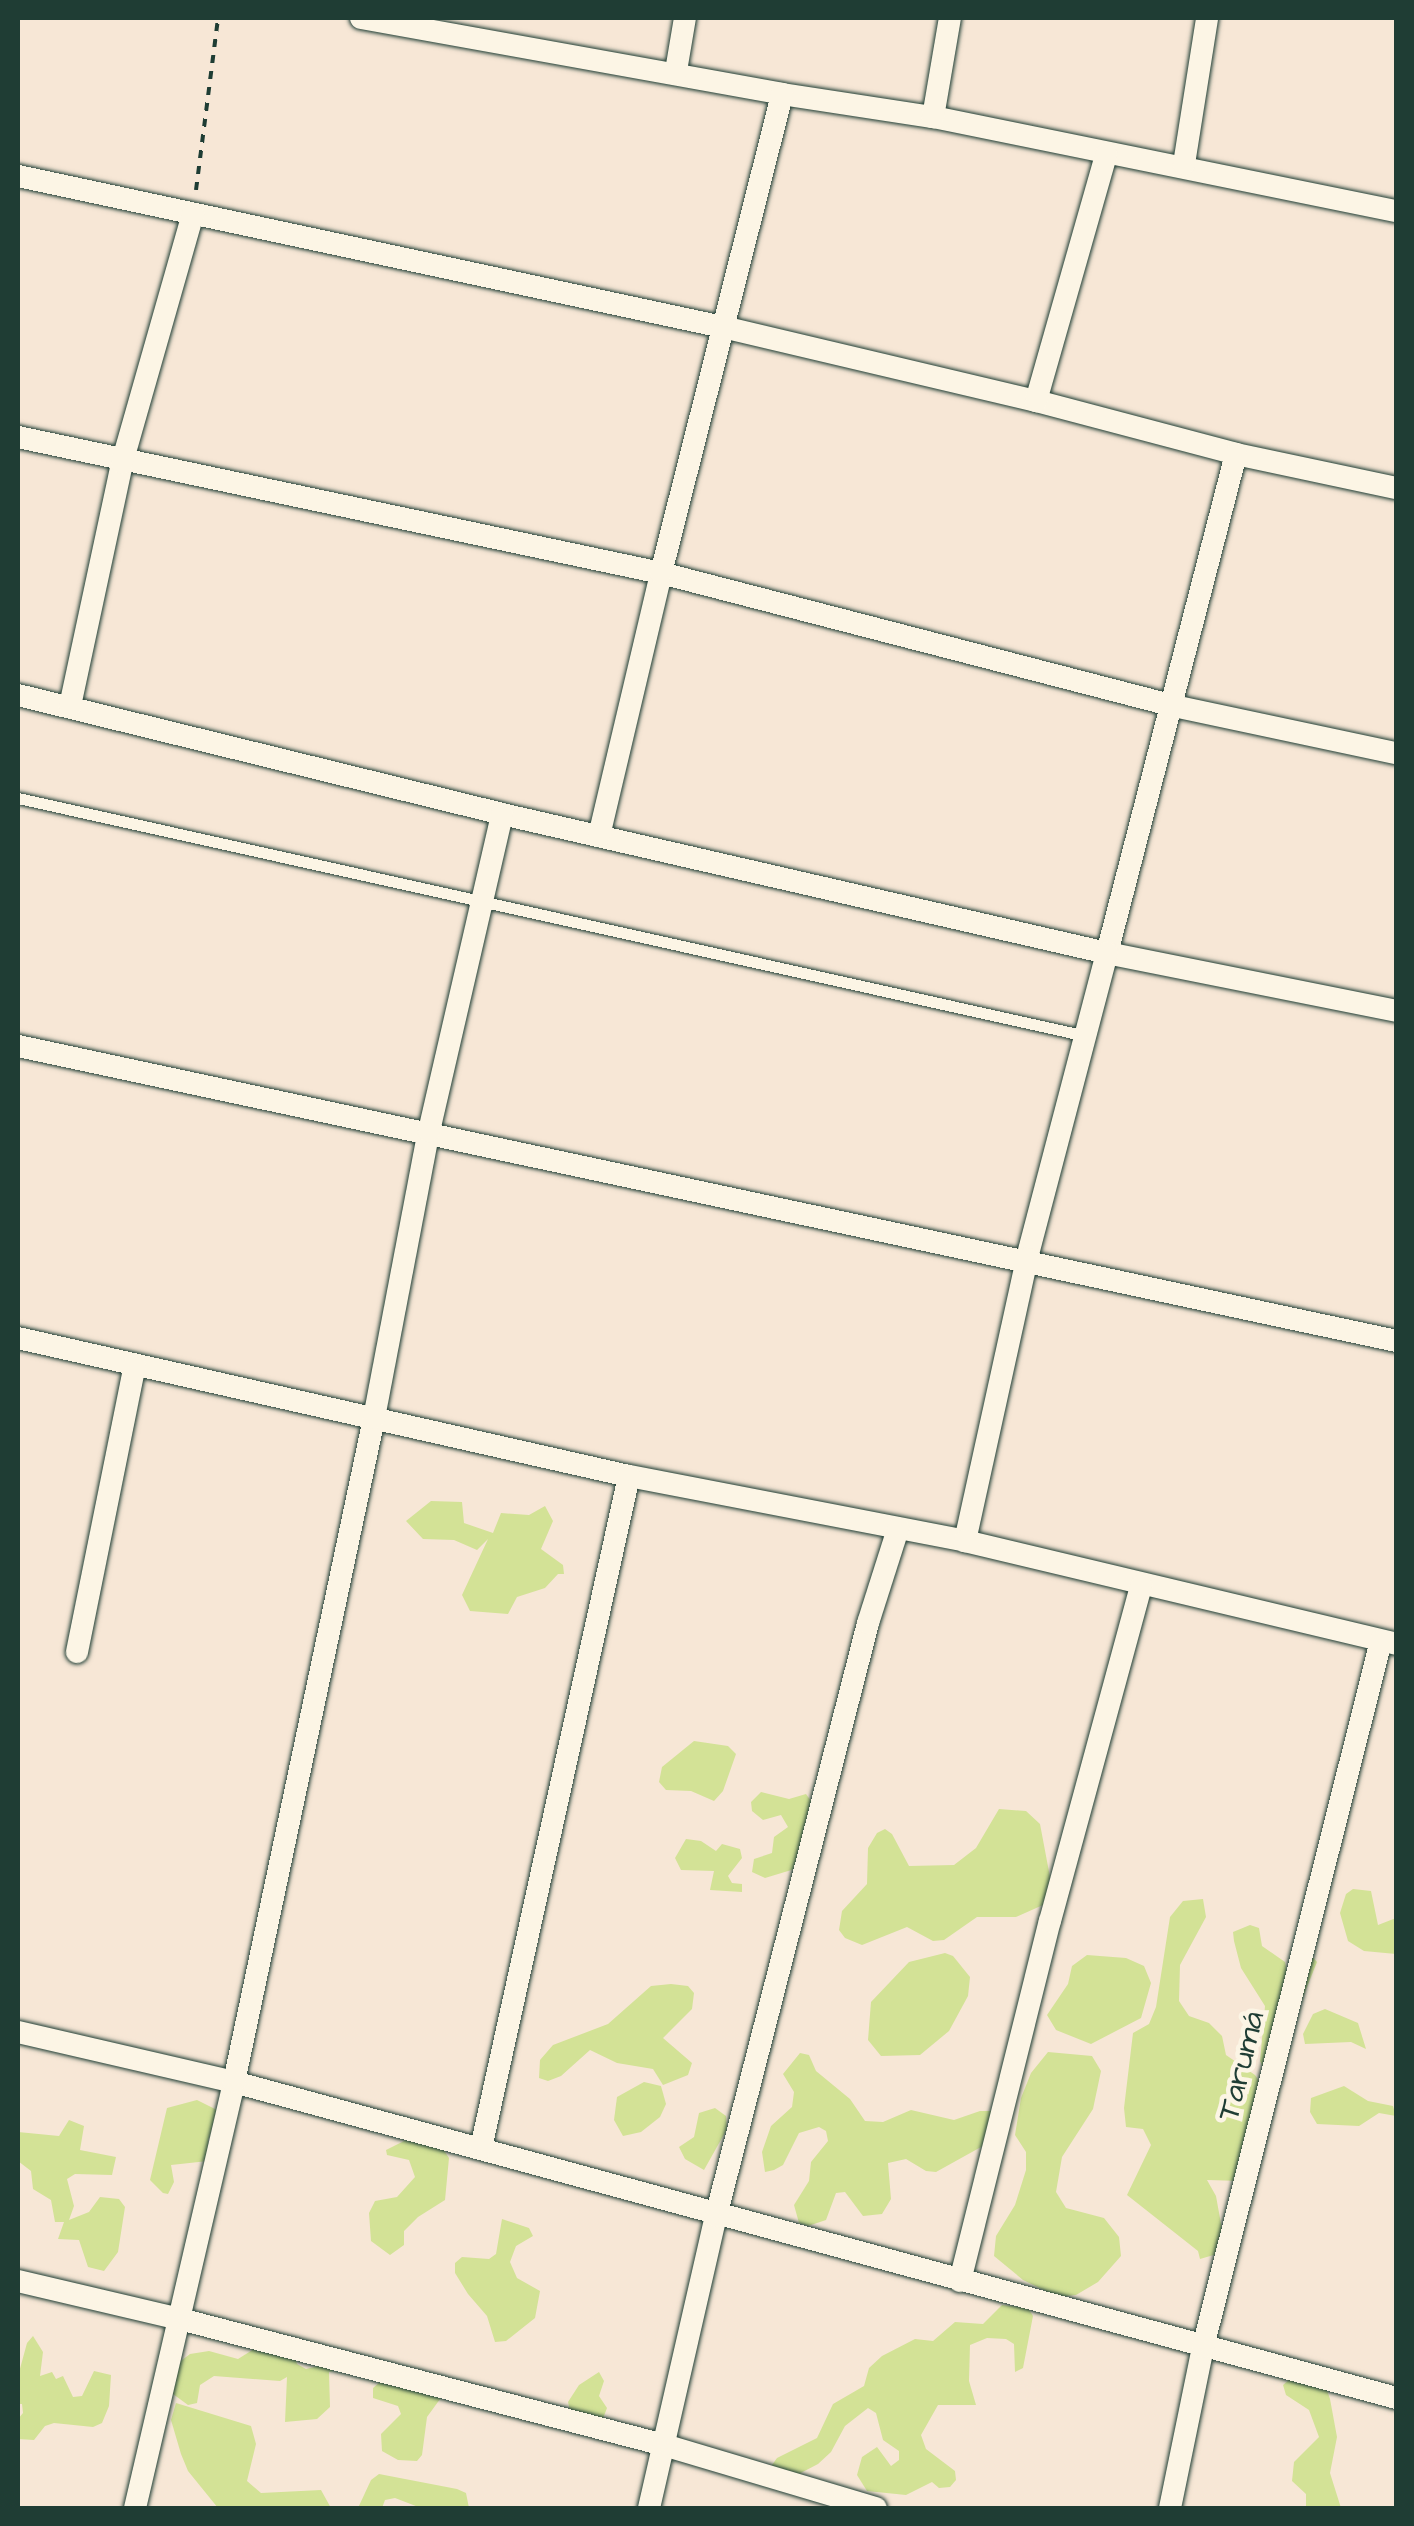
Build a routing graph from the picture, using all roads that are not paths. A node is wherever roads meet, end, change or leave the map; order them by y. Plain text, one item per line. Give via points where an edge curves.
1 (360, 18) edge
2 (686, 18) edge
3 (950, 18) edge
4 (1207, 18) edge
5 (426, 23) edge
6 (676, 72) junction
7 (782, 94) junction
8 (934, 117) junction
9 (1106, 154) junction
10 (1184, 164) junction
11 (18, 176) edge
12 (1396, 210) edge
13 (193, 214) junction
14 (723, 327) junction
15 (1036, 401) junction
16 (18, 437) edge
17 (1236, 454) junction
18 (122, 463) junction
19 (1396, 488) edge
20 (660, 573) junction
21 (18, 695) edge
22 (70, 706) junction
23 (1174, 706) junction
24 (1396, 752) edge
25 (18, 798) edge
26 (502, 814) junction
27 (600, 836) junction
28 (481, 903) junction
29 (1107, 953) junction
30 (1396, 1011) edge
31 (1086, 1036) junction
32 (18, 1046) edge
33 (429, 1131) junction
34 (1027, 1259) junction
35 (18, 1338) edge
36 (1396, 1341) edge
37 (135, 1365) junction
38 (374, 1418) junction
39 (629, 1476) junction
40 (898, 1530) junction
41 (965, 1541) junction
42 (1140, 1586) junction
43 (1389, 1643) edge
44 (76, 1652) dead end
45 (18, 2032) edge
46 (234, 2082) junction
47 (481, 2148) junction
48 (716, 2216) junction
49 (18, 2282) edge
50 (960, 2282) junction
51 (180, 2319) junction
52 (1203, 2347) junction
53 (1396, 2398) edge
54 (664, 2445) junction
55 (136, 2508) edge
56 (648, 2508) edge
57 (876, 2508) edge
58 (1170, 2508) edge

1 - 5 street
2 - 6 street
3 - 8 street
4 - 10 street
5 - 6 street
6 - 7 street
7 - 8 street
7 - 14 street
8 - 9 street
9 - 10 street
9 - 15 street
10 - 12 street
11 - 13 street
13 - 14 street
13 - 18 street
14 - 15 street
14 - 20 street
15 - 17 street
16 - 18 street
17 - 19 street
17 - 23 street
18 - 20 street
18 - 22 street
20 - 23 street
20 - 27 street
21 - 22 street
22 - 26 street
23 - 24 street
23 - 29 street
25 - 28 lane
26 - 27 street
26 - 28 street
27 - 29 street
28 - 31 lane
28 - 33 street
29 - 30 street
29 - 31 street
31 - 34 street
32 - 33 street
33 - 34 street
33 - 38 street
34 - 36 street
34 - 41 street
35 - 37 street
37 - 38 street
37 - 44 street
38 - 39 street
38 - 46 street
39 - 40 street
39 - 47 street
40 - 41 street
40 - 48 street via 868,1622
41 - 42 street
42 - 43 street
42 - 50 street
43 - 52 street, Tarumá
45 - 46 street
46 - 47 street
46 - 51 street
47 - 48 street
48 - 50 street
48 - 54 street
49 - 51 street
50 - 52 street
51 - 54 street
51 - 55 street
52 - 53 street
52 - 58 street, Tarumá
54 - 56 street
54 - 57 street

